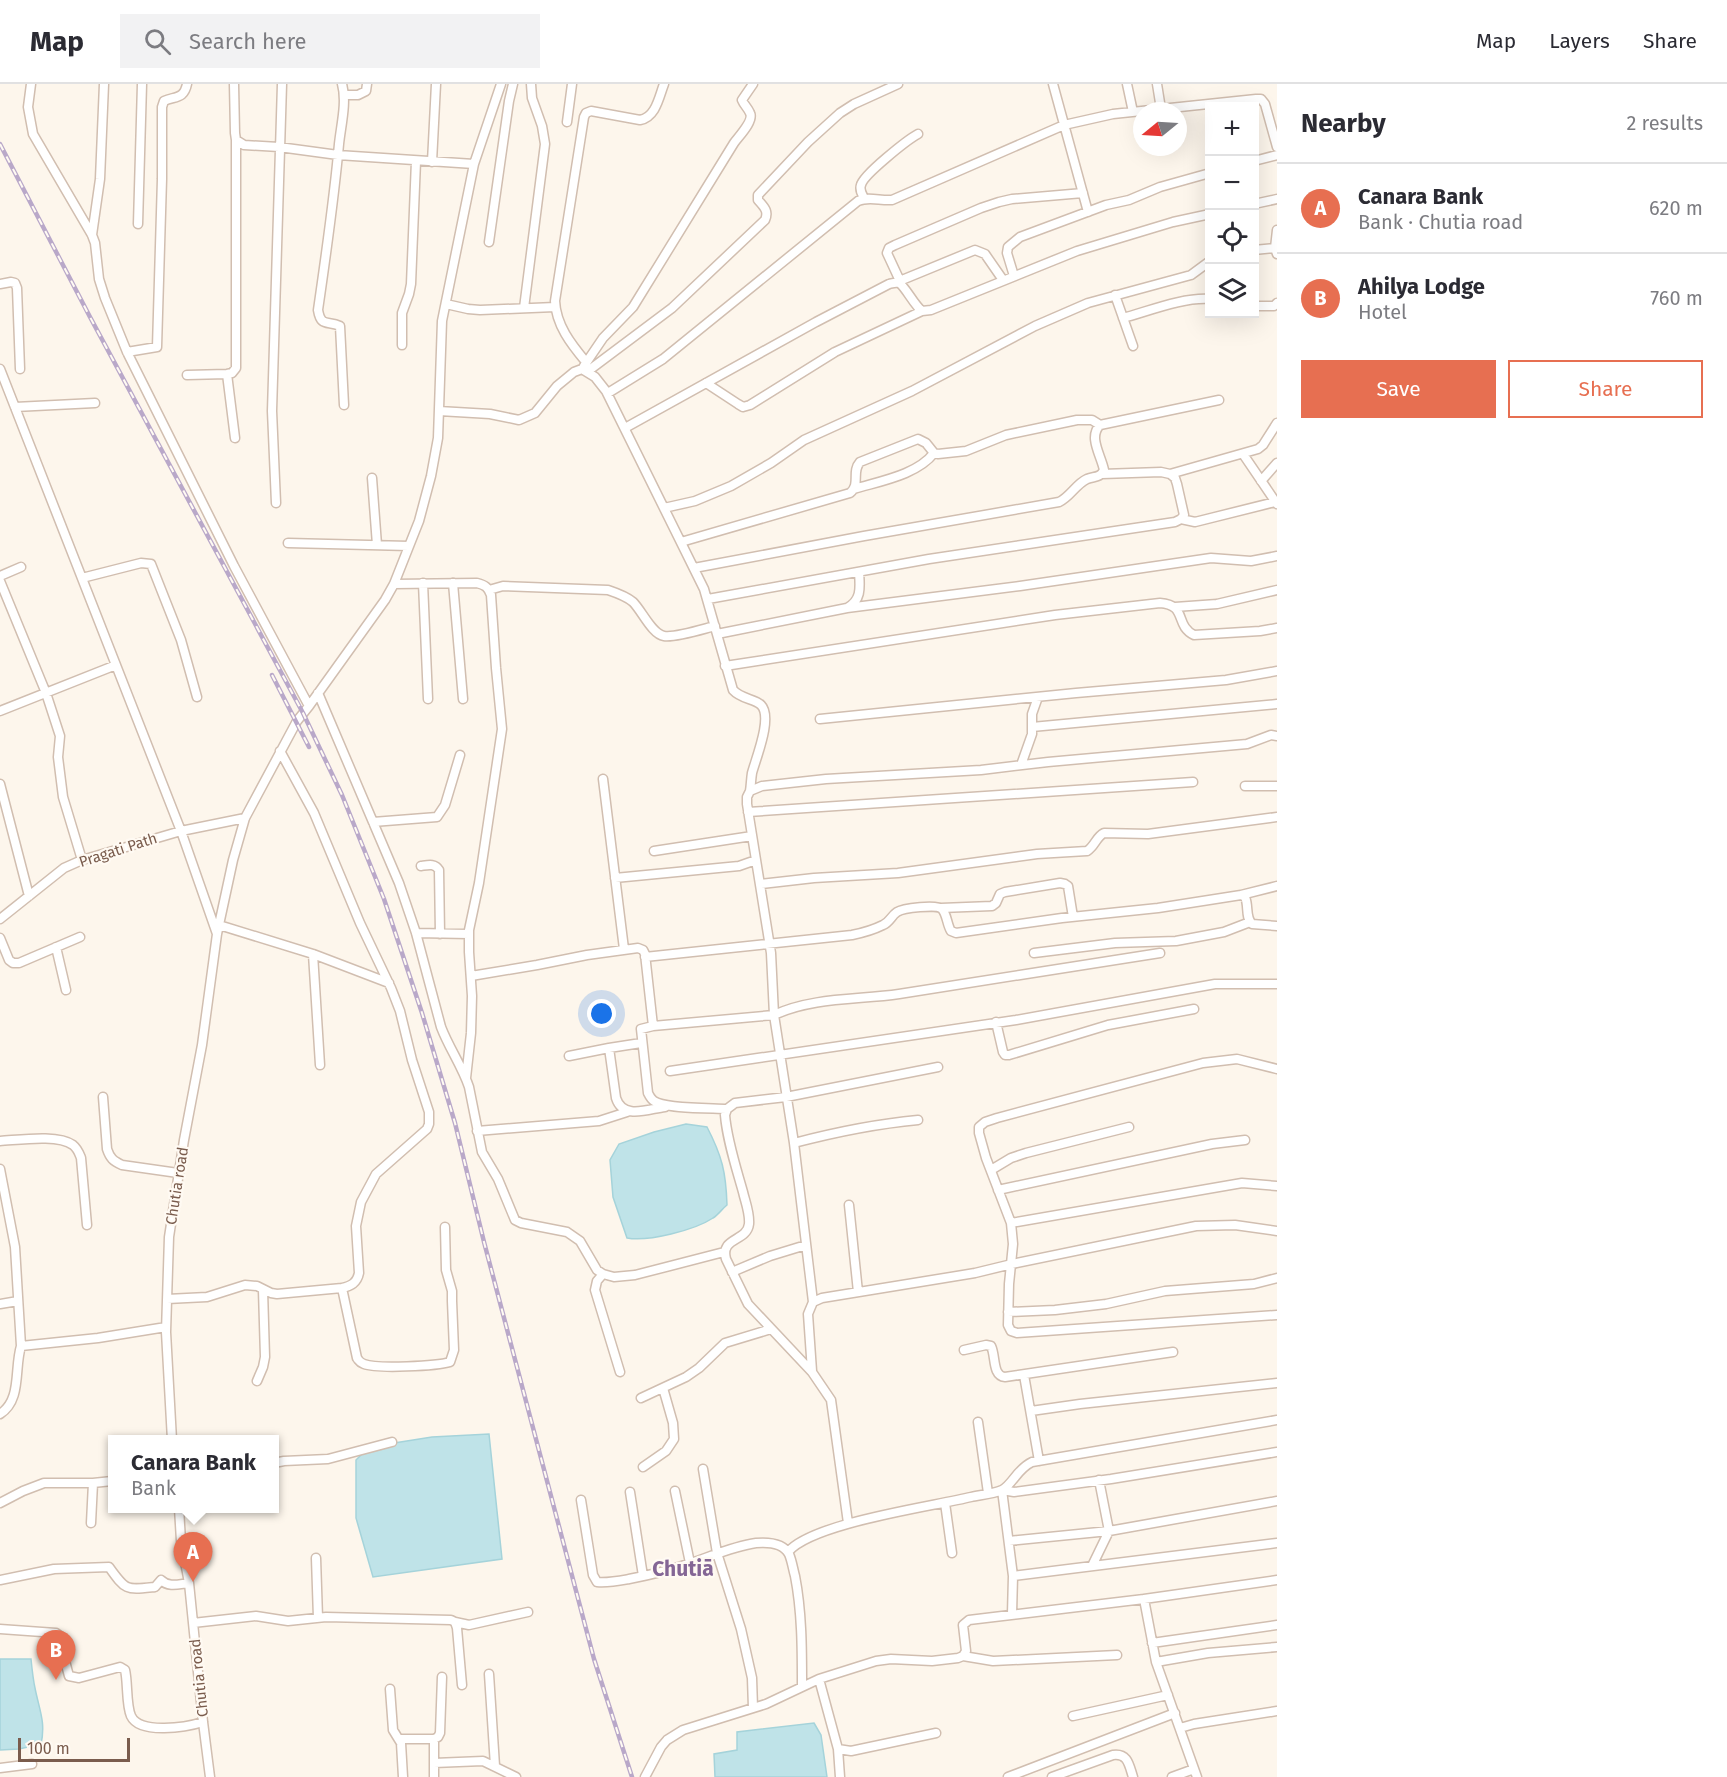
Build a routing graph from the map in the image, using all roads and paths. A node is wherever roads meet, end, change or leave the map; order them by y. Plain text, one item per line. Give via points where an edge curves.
1 (30, 84) edge
2 (104, 84) edge
3 (142, 84) edge
4 (187, 84) edge
5 (234, 84) edge
6 (282, 84) edge
7 (342, 84) edge
8 (367, 84) edge
9 (436, 84) edge
10 (501, 84) edge
11 (513, 84) edge
12 (531, 84) edge
13 (572, 84) edge
14 (664, 84) edge
15 (753, 84) edge
16 (898, 84) edge
17 (1053, 84) edge
18 (1127, 84) edge
19 (1157, 84) edge
20 (344, 95) junction
21 (1160, 102) edge
22 (1187, 106) edge
23 (1133, 112) joint
24 (567, 122) dead end
25 (1274, 123) edge
26 (1064, 125) junction
27 (918, 134) dead end
28 (237, 140) junction
29 (279, 147) junction
30 (1277, 147) edge
31 (338, 155) junction
32 (1277, 155) edge
33 (416, 160) junction
34 (1259, 160) edge
35 (432, 162) junction
36 (474, 164) junction
37 (1205, 174) edge
38 (1083, 193) junction
39 (864, 198) junction
40 (1277, 199) edge
41 (1259, 203) edge
42 (1088, 212) junction
43 (1205, 215) edge
44 (138, 224) dead end
45 (1277, 230) edge
46 (92, 235) junction
47 (489, 242) dead end
48 (1259, 249) edge
49 (1276, 251) edge
50 (1205, 264) edge
51 (1014, 276) junction
52 (1004, 280) junction
53 (898, 281) junction
54 (0, 284) edge
55 (1115, 295) junction
56 (1205, 298) edge
57 (1277, 303) edge
58 (446, 304) junction
59 (1259, 306) edge
60 (555, 307) junction
61 (524, 308) junction
62 (922, 311) junction
63 (1123, 318) junction
64 (402, 345) dead end
65 (1133, 346) dead end
66 (127, 352) junction
67 (585, 367) junction
68 (0, 369) edge
69 (20, 369) dead end
70 (226, 374) junction
71 (187, 375) dead end
72 (706, 383) junction
73 (608, 393) junction
74 (1219, 400) dead end
75 (95, 403) dead end
76 (344, 405) dead end
77 (15, 407) junction
78 (439, 411) junction
79 (1277, 423) edge
80 (1100, 425) junction
81 (625, 428) junction
82 (235, 438) dead end
83 (934, 453) junction
84 (1243, 454) junction
85 (1277, 463) edge
86 (1102, 474) junction
87 (1170, 474) junction
88 (372, 478) dead end
89 (1261, 481) junction
90 (854, 489) junction
91 (276, 503) dead end
92 (1276, 503) edge
93 (664, 508) junction
94 (1181, 519) junction
95 (681, 542) junction
96 (288, 543) dead end
97 (377, 545) junction
98 (409, 546) junction
99 (1277, 556) edge
100 (21, 567) dead end
101 (694, 568) junction
102 (859, 572) junction
103 (82, 578) junction
104 (0, 579) edge
105 (453, 583) junction
106 (394, 584) junction
107 (423, 584) junction
108 (489, 590) junction
109 (1277, 590) edge
110 (708, 599) junction
111 (1175, 607) junction
112 (847, 608) junction
113 (1277, 628) edge
114 (716, 630) junction
115 (116, 665) junction
116 (725, 666) junction
117 (1277, 671) edge
118 (46, 693) junction
119 (318, 693) junction
120 (197, 697) dead end
121 (1038, 697) junction
122 (428, 699) dead end
123 (463, 699) dead end
124 (1277, 704) edge
125 (309, 706) junction
126 (0, 711) edge
127 (820, 719) dead end
128 (1032, 727) junction
129 (1277, 736) edge
130 (280, 751) junction
131 (460, 755) dead end
132 (1021, 765) junction
133 (603, 779) dead end
134 (1193, 782) dead end
135 (0, 784) edge
136 (1245, 786) dead end
137 (1277, 786) edge
138 (750, 791) junction
139 (748, 812) junction
140 (1277, 817) edge
141 (245, 818) junction
142 (373, 822) junction
143 (181, 831) junction
144 (752, 836) junction
145 (654, 851) dead end
146 (82, 860) junction
147 (756, 860) junction
148 (421, 866) dead end
149 (615, 878) junction
150 (761, 884) junction
151 (1277, 886) edge
152 (1241, 895) junction
153 (29, 896) junction
154 (941, 908) junction
155 (1073, 917) junction
156 (0, 919) edge
157 (1250, 922) junction
158 (1277, 926) edge
159 (218, 930) junction
160 (416, 933) junction
161 (440, 934) junction
162 (469, 934) junction
163 (80, 937) dead end
164 (0, 938) edge
165 (769, 943) junction
166 (56, 947) junction
167 (624, 949) junction
168 (1034, 953) dead end
169 (1160, 953) dead end
170 (313, 954) junction
171 (645, 957) junction
172 (471, 976) junction
173 (389, 983) junction
174 (1277, 984) edge
175 (66, 990) dead end
176 (1194, 1010) dead end
177 (774, 1015) junction
178 (996, 1023) junction
179 (653, 1026) junction
180 (641, 1044) junction
181 (609, 1048) junction
182 (780, 1054) junction
183 (569, 1056) dead end
184 (320, 1065) dead end
185 (938, 1067) dead end
186 (1277, 1069) edge
187 (670, 1071) dead end
188 (466, 1078) junction
189 (103, 1096) dead end
190 (786, 1097) junction
191 (670, 1106) junction
192 (727, 1109) junction
193 (627, 1112) junction
194 (918, 1120) dead end
195 (1129, 1127) dead end
196 (477, 1131) junction
197 (1245, 1140) dead end
198 (0, 1141) edge
199 (794, 1143) junction
200 (0, 1169) edge
201 (991, 1170) junction
202 (178, 1173) junction
203 (1277, 1186) edge
204 (998, 1190) junction
205 (849, 1205) dead end
206 (1011, 1223) junction
207 (87, 1225) dead end
208 (445, 1227) dead end
209 (1277, 1231) edge
210 (807, 1245) junction
211 (724, 1252) junction
212 (1012, 1264) junction
213 (732, 1272) junction
214 (603, 1274) junction
215 (1277, 1278) edge
216 (342, 1288) junction
217 (263, 1290) junction
218 (858, 1292) junction
219 (167, 1299) junction
220 (18, 1301) junction
221 (813, 1302) junction
222 (0, 1304) edge
223 (1008, 1312) junction
224 (1277, 1315) edge
225 (166, 1327) junction
226 (771, 1329) junction
227 (21, 1346) junction
228 (964, 1350) dead end
229 (1173, 1352) dead end
230 (620, 1372) dead end
231 (812, 1372) junction
232 (1024, 1375) junction
233 (257, 1381) dead end
234 (1277, 1383) edge
235 (663, 1388) junction
236 (641, 1398) dead end
237 (1030, 1411) junction
238 (0, 1414) edge
239 (1277, 1420) edge
240 (978, 1422) dead end
241 (172, 1435) edge
242 (392, 1442) dead end
243 (1277, 1452) edge
244 (1040, 1461) junction
245 (279, 1462) edge
246 (643, 1467) dead end
247 (703, 1469) dead end
248 (1099, 1480) junction
249 (108, 1481) edge
250 (93, 1483) junction
251 (1002, 1490) junction
252 (675, 1491) dead end
253 (630, 1492) dead end
254 (988, 1493) junction
255 (581, 1500) dead end
256 (1277, 1502) edge
257 (0, 1503) edge
258 (945, 1503) junction
259 (179, 1513) edge
260 (91, 1523) dead end
261 (848, 1523) junction
262 (1109, 1531) junction
263 (1009, 1542) junction
264 (1277, 1543) edge
265 (788, 1552) junction
266 (717, 1553) junction
267 (952, 1553) dead end
268 (316, 1558) dead end
269 (690, 1563) junction
270 (1092, 1566) junction
271 (644, 1576) junction
272 (1013, 1576) junction
273 (0, 1580) edge
274 (1277, 1580) edge
275 (189, 1583) junction
276 (1144, 1599) junction
277 (528, 1612) dead end
278 (1012, 1614) junction
279 (318, 1618) junction
280 (455, 1622) junction
281 (193, 1623) junction
282 (1277, 1625) edge
283 (0, 1629) edge
284 (1152, 1643) junction
285 (1277, 1647) edge
286 (1117, 1655) dead end
287 (963, 1656) junction
288 (1156, 1662) junction
289 (489, 1674) dead end
290 (442, 1677) dead end
291 (819, 1679) junction
292 (462, 1685) dead end
293 (802, 1686) junction
294 (390, 1689) dead end
295 (1168, 1695) junction
296 (753, 1708) junction
297 (1277, 1711) edge
298 (1175, 1713) junction
299 (1072, 1716) dead end
300 (203, 1722) junction
301 (1180, 1728) junction
302 (936, 1733) dead end
303 (400, 1739) junction
304 (434, 1739) junction
305 (838, 1749) junction
306 (434, 1763) junction
307 (32, 1764) dead end
308 (495, 1766) junction
309 (0, 1768) edge
310 (1196, 1773) edge
311 (210, 1777) edge
312 (402, 1777) edge
313 (434, 1777) edge
314 (516, 1777) edge
315 (645, 1777) edge
316 (840, 1777) edge
317 (1008, 1777) edge
318 (1052, 1777) edge
319 (1133, 1777) edge
320 (1172, 1777) edge

1 - 46 street via 28,107 33,134
2 - 46 street via 100,179
3 - 44 street
4 - 66 street via 185,92 164,101 162,107 157,346
5 - 28 street
6 - 29 street
7 - 20 street
8 - 20 street via 362,93
9 - 35 street
10 - 36 street, Chutia road
11 - 47 street
12 - 61 street via 545,144
13 - 24 street
14 - 60 street via 654,111 645,120 591,111 584,117
15 - 67 street via 742,100 750,111 750,121 633,307 603,338
16 - 67 street via 854,104 829,122 758,195 766,210 765,220 672,308
17 - 26 street
18 - 23 street
19 - 21 street
20 - 31 street
22 - 25 street via 1261,99
23 - 26 street
25 - 30 street
26 - 38 street
26 - 39 street via 892,200
27 - 39 street via 863,180 860,189
28 - 29 street via 244,145
28 - 70 street via 237,360 236,368
29 - 31 street
29 - 91 street via 272,411
31 - 33 street
31 - 76 street via 318,310 322,321 340,326
32 - 34 street
33 - 35 street
33 - 64 street via 411,284 402,313
35 - 36 street
36 - 58 street, Chutia road
37 - 42 street
38 - 42 street
38 - 53 street via 999,202 895,244 887,253
39 - 73 street via 663,359
40 - 41 street
42 - 51 street via 1011,242 1007,253
43 - 51 street via 1110,240
45 - 49 street
46 - 66 street via 99,279
48 - 49 street via 1270,247
50 - 55 street via 1191,274
51 - 52 street
52 - 53 street via 985,254 975,250
52 - 62 street
53 - 62 street
53 - 72 street
54 - 69 street via 11,282 17,288
55 - 63 street
55 - 93 street via 1035,326 922,386 818,433 731,486 695,501
56 - 63 street
57 - 59 street
58 - 61 street via 474,309
58 - 78 street, Chutia road
60 - 61 street
60 - 67 street via 567,338
62 - 72 street via 835,352 750,405 743,407
63 - 65 street
66 - 125 street
67 - 73 street
67 - 78 street via 557,386 535,413 519,420
68 - 77 street
70 - 71 street
70 - 82 street
72 - 81 street
73 - 81 street
74 - 80 street
75 - 77 street
77 - 103 street
78 - 98 street, Chutia road via 431,476
79 - 84 street via 1263,446
80 - 83 street via 1092,420 1077,420 1006,435 966,450
80 - 86 street via 1094,440
81 - 93 street
83 - 90 street via 915,470
83 - 90 street via 918,439 860,462 856,466
84 - 87 street
84 - 89 street
85 - 89 street
86 - 87 street
86 - 101 street via 1088,479 1059,502
87 - 94 street via 1175,478 1183,507
88 - 97 street
89 - 92 street
90 - 95 street
92 - 94 street via 1196,522
93 - 95 street
94 - 102 street
95 - 101 street
96 - 97 street
97 - 98 street
98 - 106 street, Chutia road
99 - 112 street via 1251,561 1211,558
100 - 104 street
101 - 110 street
102 - 110 street
102 - 112 street via 858,598
103 - 115 street
103 - 120 street via 151,564 181,640
104 - 118 street
105 - 107 street
105 - 108 street via 477,583
105 - 123 street
106 - 107 street
106 - 119 street, Chutia road
107 - 122 street
108 - 114 street via 514,586 608,590 630,600 661,635
108 - 162 street via 502,729
109 - 111 street via 1217,604
110 - 114 street
111 - 113 street via 1187,631 1194,634
111 - 116 street via 1160,603 1055,615
112 - 114 street
114 - 116 street
115 - 118 street
115 - 143 street
116 - 138 street via 733,690 764,710 763,736
117 - 121 street via 1226,680
118 - 126 street
118 - 146 street via 60,736 58,757 63,797
119 - 125 street, Chutia road
119 - 142 street
121 - 127 street
121 - 128 street
124 - 128 street
125 - 130 street, Chutia road
128 - 132 street
129 - 132 street via 1247,744
130 - 141 street, Chutia road
130 - 173 street via 314,813
131 - 142 street via 446,805 438,817
132 - 138 street via 826,779 762,786
133 - 149 street
134 - 139 street
135 - 153 street
136 - 137 street
138 - 139 street
139 - 144 street
140 - 150 street via 1148,834 1104,833 1087,851
141 - 143 street, Pragati Path
141 - 159 street, Chutia road
142 - 160 street
143 - 146 street, Pragati Path
143 - 159 street
144 - 145 street
144 - 147 street
146 - 153 street, Pragati Path via 64,868
147 - 149 street via 739,866
147 - 150 street
148 - 161 street via 434,865 439,870
149 - 167 street
150 - 165 street
151 - 152 street
152 - 155 street
152 - 157 street via 1245,897
153 - 156 street, Pragati Path
154 - 155 street via 951,931 956,933
154 - 155 street via 992,906 1005,892 1060,883 1068,886
154 - 165 street via 902,909 888,923 852,935
157 - 158 street
157 - 168 street via 1224,932 1176,940
159 - 170 street
159 - 202 street, Chutia road
160 - 161 street
160 - 188 street via 441,1028
161 - 162 street
162 - 172 street
163 - 166 street
164 - 166 street via 13,963
165 - 171 street
165 - 177 street
166 - 175 street
167 - 171 street via 638,948
167 - 172 street
169 - 177 street via 807,1004
170 - 173 street
170 - 184 street
171 - 179 street
172 - 188 street
173 - 216 street via 429,1112 429,1124 376,1174 361,1202 357,1218 358,1278 351,1286
174 - 178 street via 1215,984
176 - 178 street via 1098,1028 1009,1055 1003,1052
177 - 179 street
177 - 182 street
178 - 182 street
179 - 180 street via 641,1029
180 - 181 street
180 - 191 street via 648,1093 656,1103
181 - 183 street
181 - 193 street via 616,1098
182 - 187 street
182 - 190 street
185 - 190 street
186 - 201 street via 1237,1059 1203,1063 985,1122 978,1133
188 - 196 street
189 - 202 street via 107,1149 113,1161
190 - 192 street via 735,1103
190 - 199 street
191 - 192 street
191 - 193 street
192 - 211 street via 725,1122 749,1224 747,1231
193 - 196 street via 599,1120
194 - 199 street via 879,1123
195 - 201 street via 1026,1153
196 - 214 street via 482,1152 515,1220 574,1236
197 - 204 street
198 - 207 street via 57,1139 74,1146 81,1158
199 - 210 street
200 - 220 street via 15,1246
201 - 204 street
202 - 219 street, Chutia road via 169,1237
203 - 206 street via 1242,1183
204 - 206 street
205 - 218 street
206 - 212 street
208 - 216 street via 446,1270 452,1290 454,1350 450,1362 383,1366 360,1362
209 - 212 street via 1235,1225 1196,1226
210 - 213 street
210 - 221 street
211 - 213 street
211 - 214 street via 624,1278
212 - 218 street
212 - 223 street
213 - 226 street via 748,1304
214 - 230 street via 595,1290
215 - 223 street via 1254,1284 1165,1291 1055,1311
216 - 217 street via 277,1294
217 - 219 street via 245,1285 207,1297
217 - 233 street via 265,1357
218 - 221 street
219 - 225 street, Chutia road
220 - 222 street
220 - 227 street
221 - 231 street via 808,1314
223 - 224 street via 1008,1325 1017,1333
225 - 227 street
225 - 241 street, Chutia road
226 - 231 street
226 - 235 street via 725,1343 699,1368
227 - 238 street via 12,1403
228 - 232 street via 991,1346 1000,1377
229 - 232 street
231 - 261 street via 831,1400
232 - 237 street
234 - 237 street
235 - 236 street
235 - 246 street via 674,1439 666,1451
237 - 244 street
239 - 244 street
240 - 254 street
242 - 245 street via 328,1459
243 - 248 street
244 - 251 street via 1023,1466
247 - 266 street
248 - 251 street via 1014,1492
248 - 262 street
249 - 250 street
250 - 257 street via 44,1483
250 - 260 street
251 - 254 street
251 - 263 street
252 - 269 street
253 - 271 street
254 - 258 street
255 - 271 street via 597,1582
256 - 262 street
258 - 261 street
258 - 267 street
259 - 275 street, Chutia road
261 - 265 street via 806,1538
262 - 263 street
262 - 270 street
263 - 272 street
264 - 270 street
265 - 266 street via 781,1546 763,1543
265 - 293 street via 798,1593
266 - 269 street
266 - 296 street via 741,1629 752,1678
268 - 279 street
269 - 271 street
270 - 272 street
272 - 278 street
273 - 275 street via 54,1569 109,1567 123,1586 133,1589 155,1587 161,1580 174,1586
274 - 276 street
275 - 281 street, Chutia road
276 - 278 street
276 - 284 street
277 - 280 street via 469,1625
278 - 287 street via 965,1622
279 - 280 street
279 - 281 street via 288,1621 256,1616
280 - 292 street
281 - 300 street, Chutia road
282 - 284 street
283 - 300 street via 56,1633 63,1638 69,1676 79,1678 120,1667 125,1670 128,1708 138,1724 164,1728
284 - 288 street
285 - 288 street
286 - 287 street via 993,1661
287 - 291 street via 932,1661 884,1659
288 - 295 street
289 - 308 street
290 - 304 street via 440,1733
291 - 293 street
291 - 305 street
293 - 296 street
294 - 303 street via 393,1730
295 - 298 street
295 - 299 street
296 - 315 street via 674,1734 661,1747
297 - 301 street
298 - 301 street
298 - 317 street
300 - 311 street, Chutia road
301 - 310 street
302 - 305 street via 851,1751
303 - 304 street
303 - 312 street
304 - 306 street
305 - 316 street
306 - 308 street via 480,1761
306 - 313 street
307 - 309 street
308 - 314 street
310 - 320 street
318 - 319 street via 1120,1754 1128,1761

